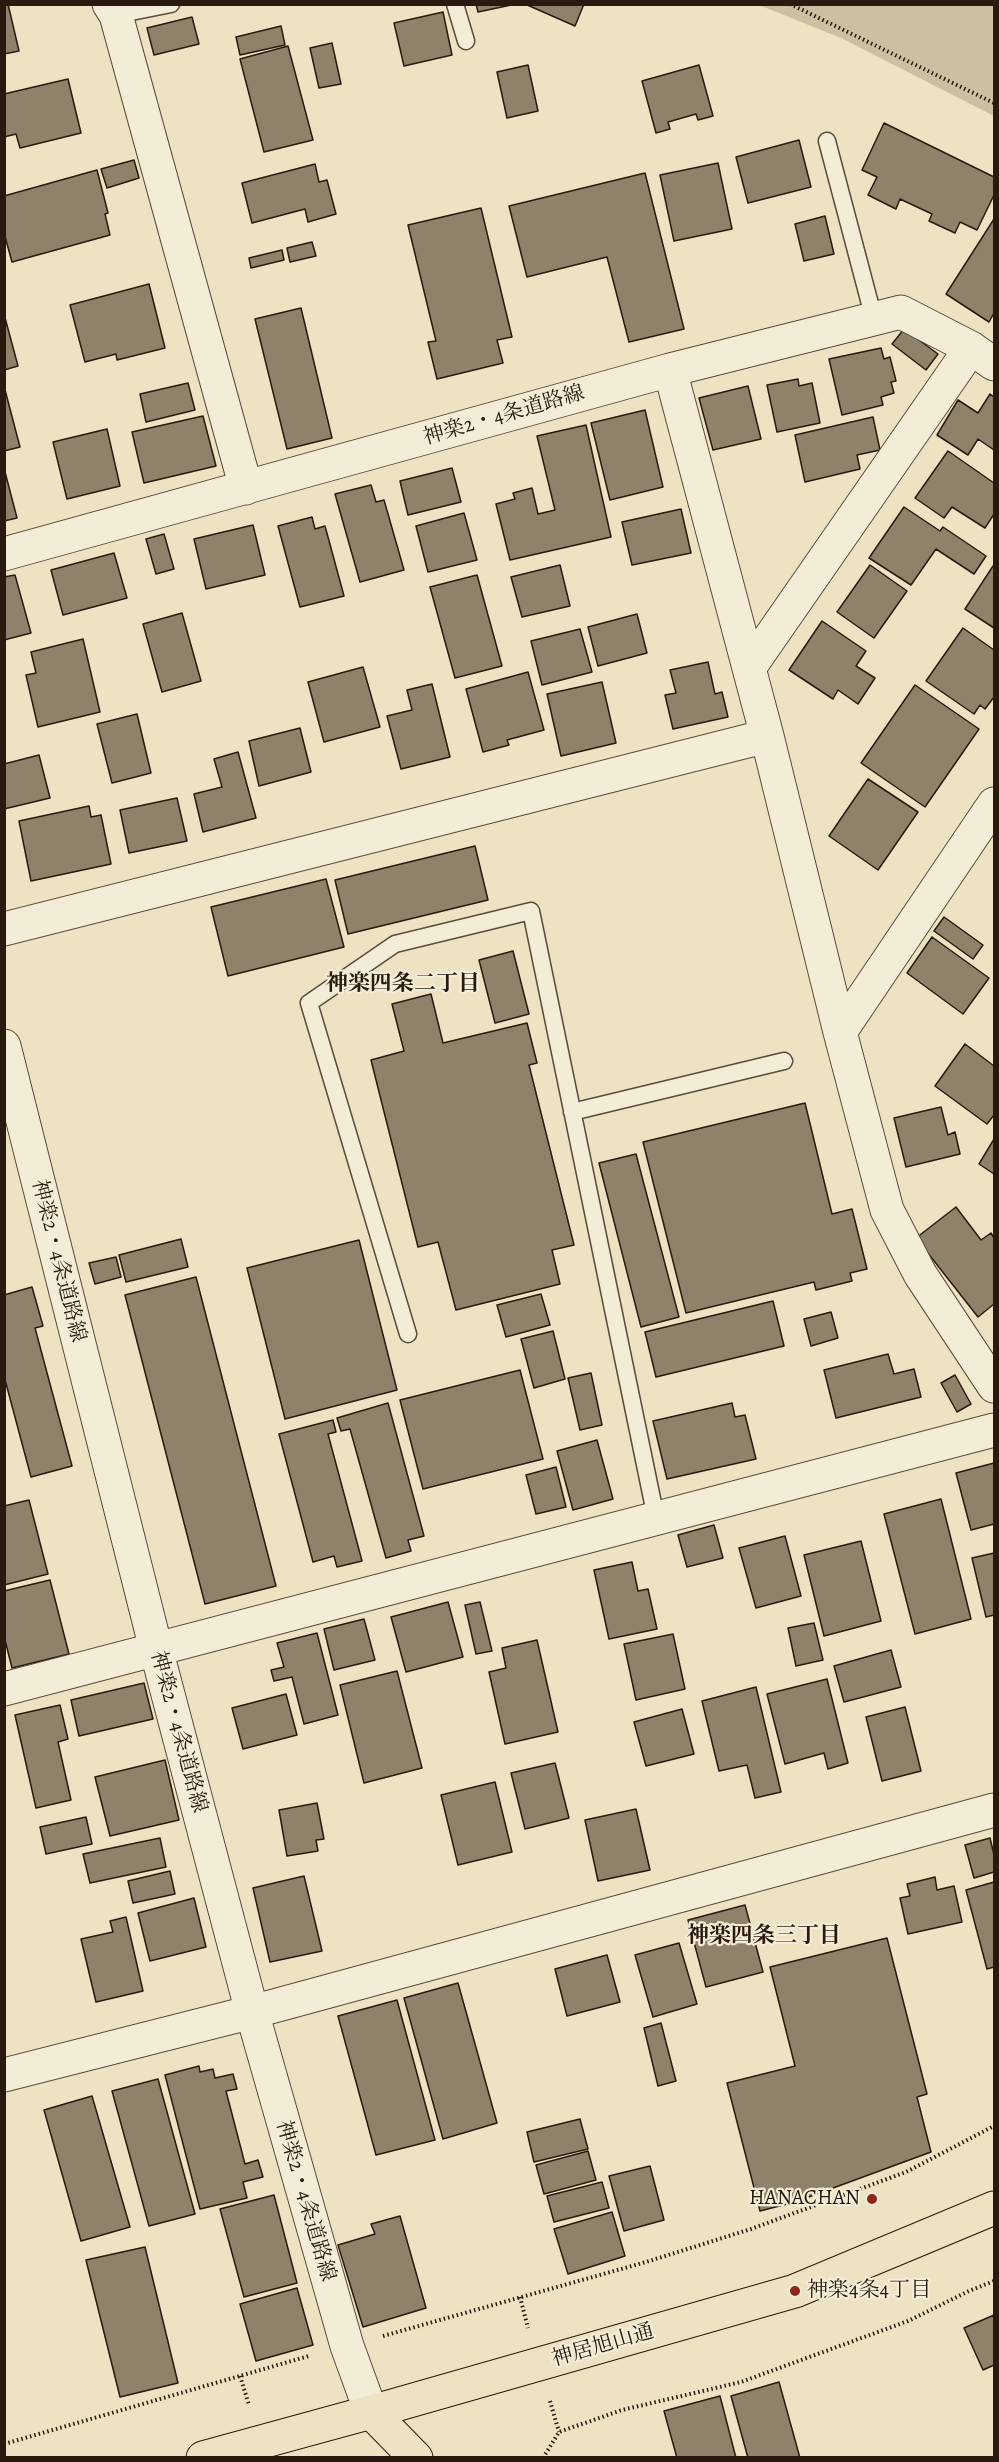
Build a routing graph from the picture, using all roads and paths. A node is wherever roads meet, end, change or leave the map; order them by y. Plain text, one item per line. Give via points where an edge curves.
1 (171, 4) edge
2 (454, 4) edge
3 (790, 4) edge
4 (113, 10) edge
5 (466, 41) dead end
6 (994, 103) edge
7 (827, 141) dead end
8 (874, 319) junction
9 (983, 356) edge
10 (669, 370) junction
11 (246, 489) junction
12 (4, 554) edge
13 (748, 668) junction
14 (767, 736) junction
15 (994, 804) edge
16 (4, 929) edge
17 (840, 1032) junction
18 (4, 1046) edge
19 (784, 1061) dead end
20 (572, 1112) junction
21 (408, 1334) dead end
22 (994, 1386) edge
23 (994, 1430) edge
24 (656, 1518) junction
25 (156, 1649) junction
26 (4, 1689) edge
27 (994, 1810) edge
28 (252, 2012) junction
29 (4, 2075) edge
30 (994, 2126) edge
31 (994, 2208) edge
32 (994, 2281) edge
33 (346, 2346) junction
34 (371, 2412) junction
35 (4, 2445) edge
36 (203, 2457) edge
37 (383, 2457) edge
38 (416, 2457) edge
39 (543, 2457) edge

1 - 4 lane
2 - 5 lane
3 - 6 path
4 - 11 street
7 - 8 lane
8 - 9 street, 神楽2・4条道路線 via 901,312
8 - 10 street, 神楽2・4条道路線
9 - 13 street
10 - 11 street, 神楽2・4条道路線
10 - 13 street
11 - 12 street, 神楽2・4条道路線
13 - 14 street
14 - 16 street
14 - 17 street
15 - 17 street
17 - 22 street via 887,1210 920,1274
18 - 25 street, 神楽2・4条道路線
19 - 20 lane
20 - 21 lane via 531,911 395,945 309,1003
20 - 24 lane
23 - 24 street
24 - 25 street
25 - 26 street
25 - 28 street, 神楽2・4条道路線
27 - 28 street
28 - 29 street
28 - 33 street, 神楽2・4条道路線
30 - 33 path via 906,2172 751,2229
31 - 34 main road, 神居旭山通 via 795,2291
32 - 39 path via 908,2321 741,2382 622,2410 559,2432
33 - 34 street, 神楽2・4条道路線
33 - 35 path
34 - 36 main road, 神居旭山通
34 - 37 main road
34 - 38 main road

